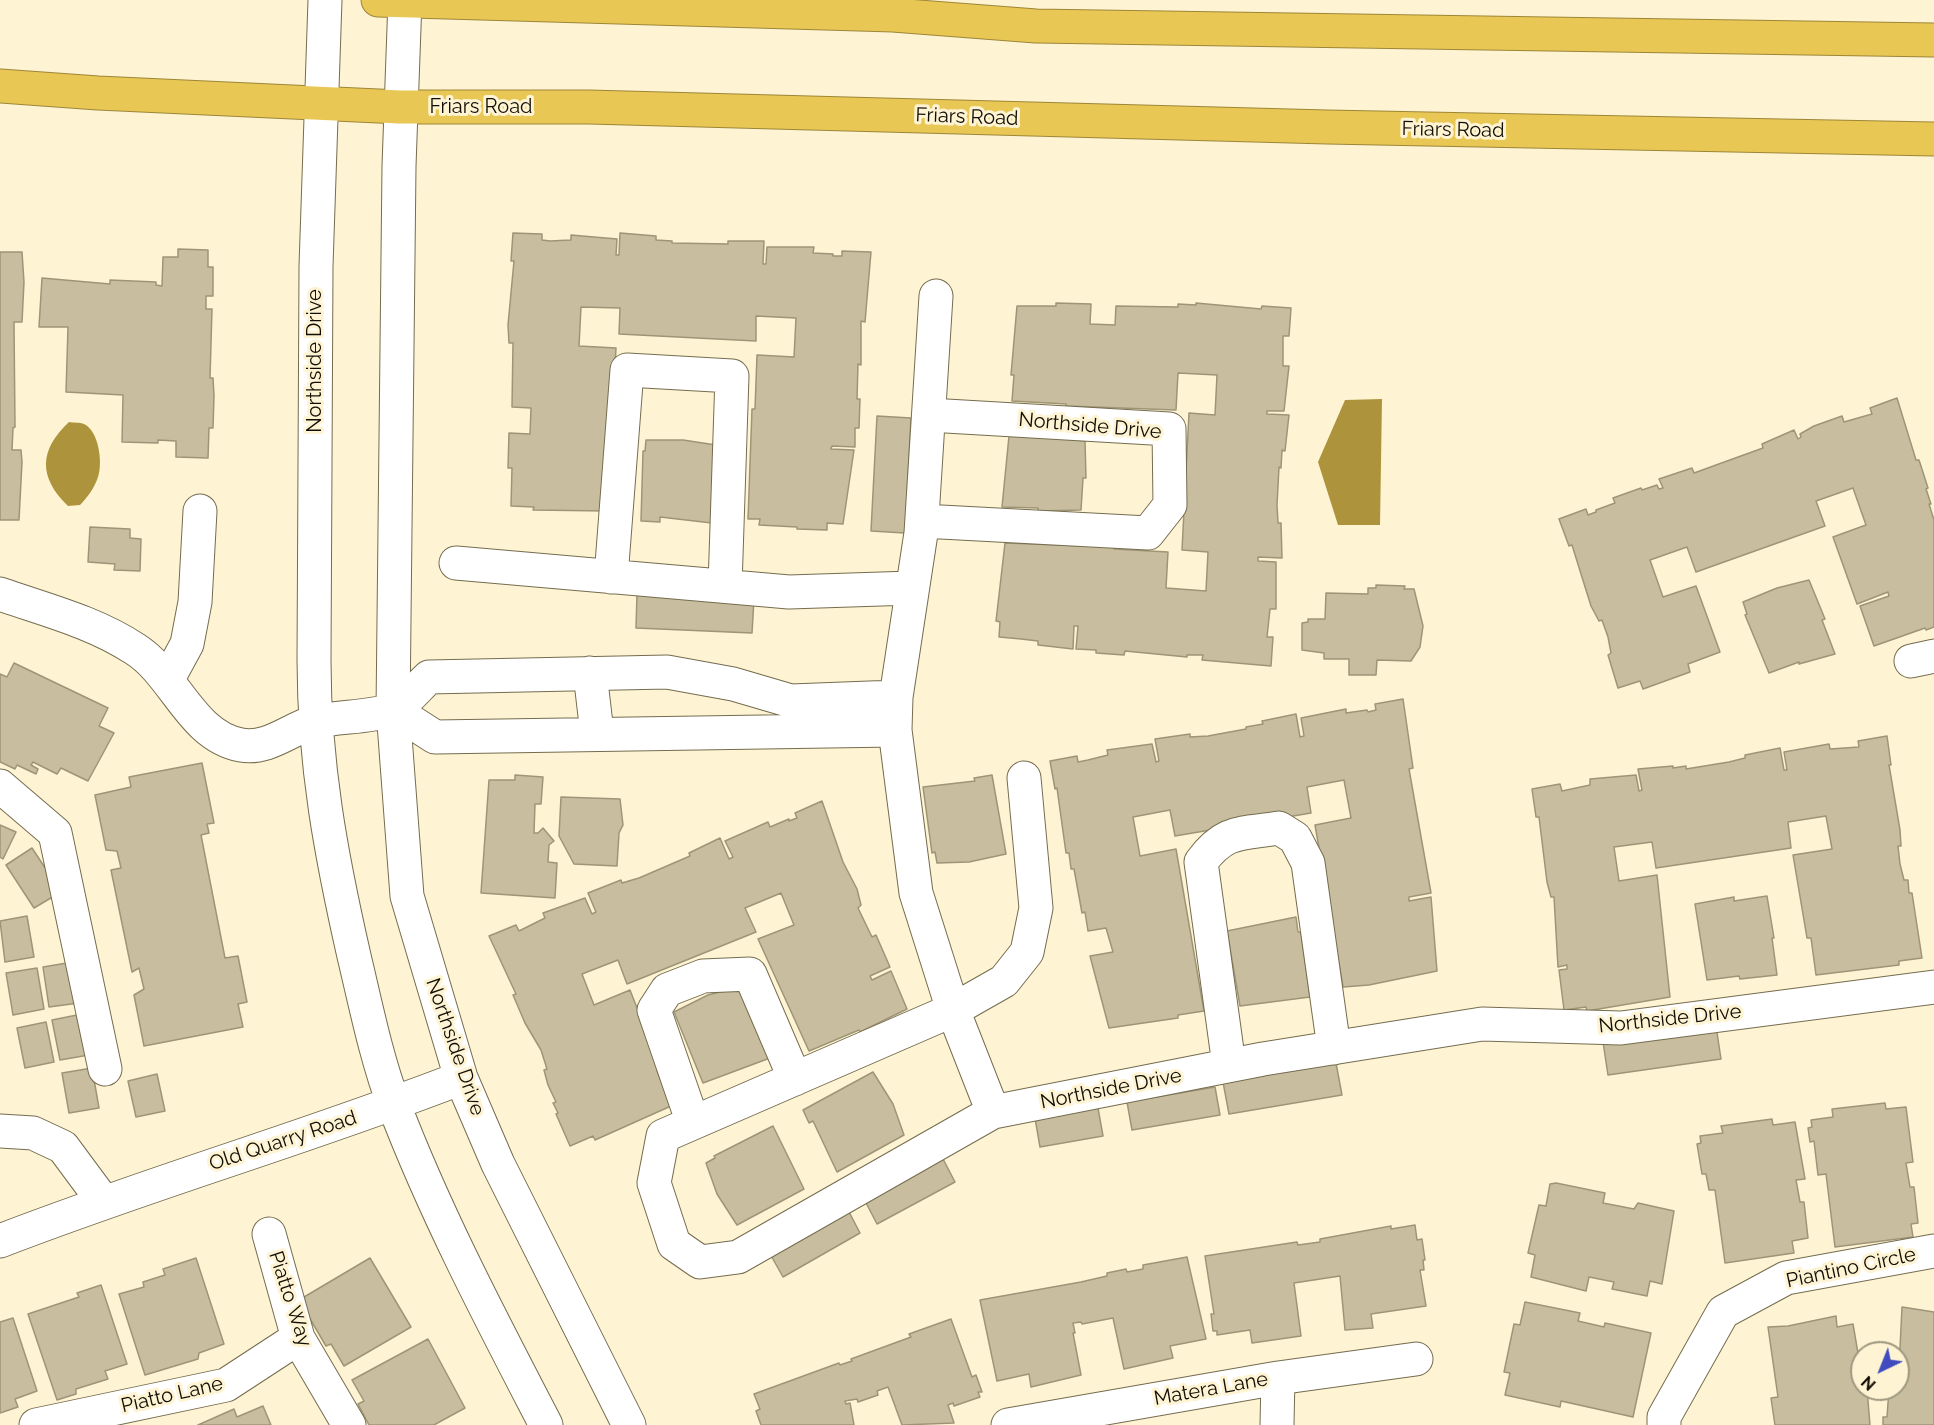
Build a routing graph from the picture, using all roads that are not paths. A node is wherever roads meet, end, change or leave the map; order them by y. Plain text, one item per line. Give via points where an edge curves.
1 (325, 0) edge
2 (396, 0) edge
3 (1934, 39) edge
4 (0, 86) edge
5 (320, 103) junction
6 (400, 107) junction
7 (1934, 139) edge
8 (936, 296) dead end
9 (929, 415) junction
10 (201, 511) dead end
11 (922, 521) junction
12 (456, 563) dead end
13 (610, 576) junction
14 (725, 586) junction
15 (912, 588) junction
16 (0, 594) edge
17 (590, 673) junction
18 (168, 679) junction
19 (744, 687) junction
20 (896, 697) junction
21 (393, 710) junction
22 (314, 722) junction
23 (895, 730) junction
24 (749, 731) junction
25 (597, 733) junction
26 (1024, 778) dead end
27 (0, 786) edge
28 (1934, 987) edge
29 (953, 1010) junction
30 (1334, 1048) junction
31 (1228, 1065) junction
32 (105, 1069) dead end
33 (461, 1078) junction
34 (795, 1080) junction
35 (394, 1104) junction
36 (993, 1112) junction
37 (693, 1123) junction
38 (0, 1131) edge
39 (103, 1201) junction
40 (269, 1234) dead end
41 (0, 1241) edge
42 (1934, 1251) edge
43 (298, 1338) junction
44 (1416, 1359) dead end
45 (1278, 1378) junction
46 (619, 1420) edge
47 (36, 1425) edge
48 (349, 1425) edge
49 (546, 1425) edge
50 (1008, 1425) edge
51 (1277, 1425) edge
52 (1664, 1425) edge

1 - 5 street, Northside Drive
2 - 3 highway via 892,15 1036,26
2 - 6 street, Northside Drive
4 - 5 highway, Friars Road
5 - 6 highway, Friars Road
5 - 22 street, Northside Drive
6 - 7 highway, Friars Road via 589,107 1339,128
6 - 21 street, Northside Drive
8 - 9 street
9 - 11 street
9 - 11 street, Northside Drive via 1169,429 1170,505 1148,533
10 - 18 street via 195,602 187,644
11 - 15 street
12 - 13 street
13 - 14 street
13 - 14 street via 627,370 732,376
14 - 15 street via 789,592
15 - 20 street
16 - 18 street via 101,629 138,650
17 - 19 street via 667,672
17 - 21 street via 429,677
17 - 25 street
18 - 22 street via 199,719 217,735 242,745 267,743
19 - 20 street via 791,700
19 - 24 street via 758,700 761,715
20 - 23 street
21 - 22 street
21 - 25 street via 435,737
21 - 33 street, Northside Drive via 407,896
22 - 35 street, Northside Drive via 322,799 344,909 369,1020
23 - 24 street
23 - 29 street via 916,893
24 - 25 street
26 - 29 street, Northside Drive via 1036,908 1027,952 1004,981
27 - 32 street via 54,833
28 - 30 street, Northside Drive via 1621,1028 1482,1024
29 - 34 street, Northside Drive
29 - 36 street
30 - 31 street, Northside Drive
30 - 31 street via 1308,863 1295,838 1279,828 1227,836 1201,862
31 - 36 street, Northside Drive
33 - 35 street, Old Quarry Road
33 - 46 street, Northside Drive
34 - 37 street, Northside Drive
34 - 37 street via 750,974 703,976 667,990 654,1010
35 - 39 street, Old Quarry Road
35 - 49 street, Northside Drive via 445,1222
36 - 37 street, Northside Drive via 738,1257 700,1262 674,1244 654,1184 663,1136
38 - 39 street via 33,1133 63,1147
39 - 41 street, Old Quarry Road
40 - 43 street, Piatto Way
42 - 52 street, Piantino Circle via 1786,1278 1723,1312 1664,1417
43 - 47 street, Piatto Lane via 226,1385
43 - 48 street, Piatto Way
44 - 45 street, Matera Lane
45 - 50 street, Matera Lane
45 - 51 street

